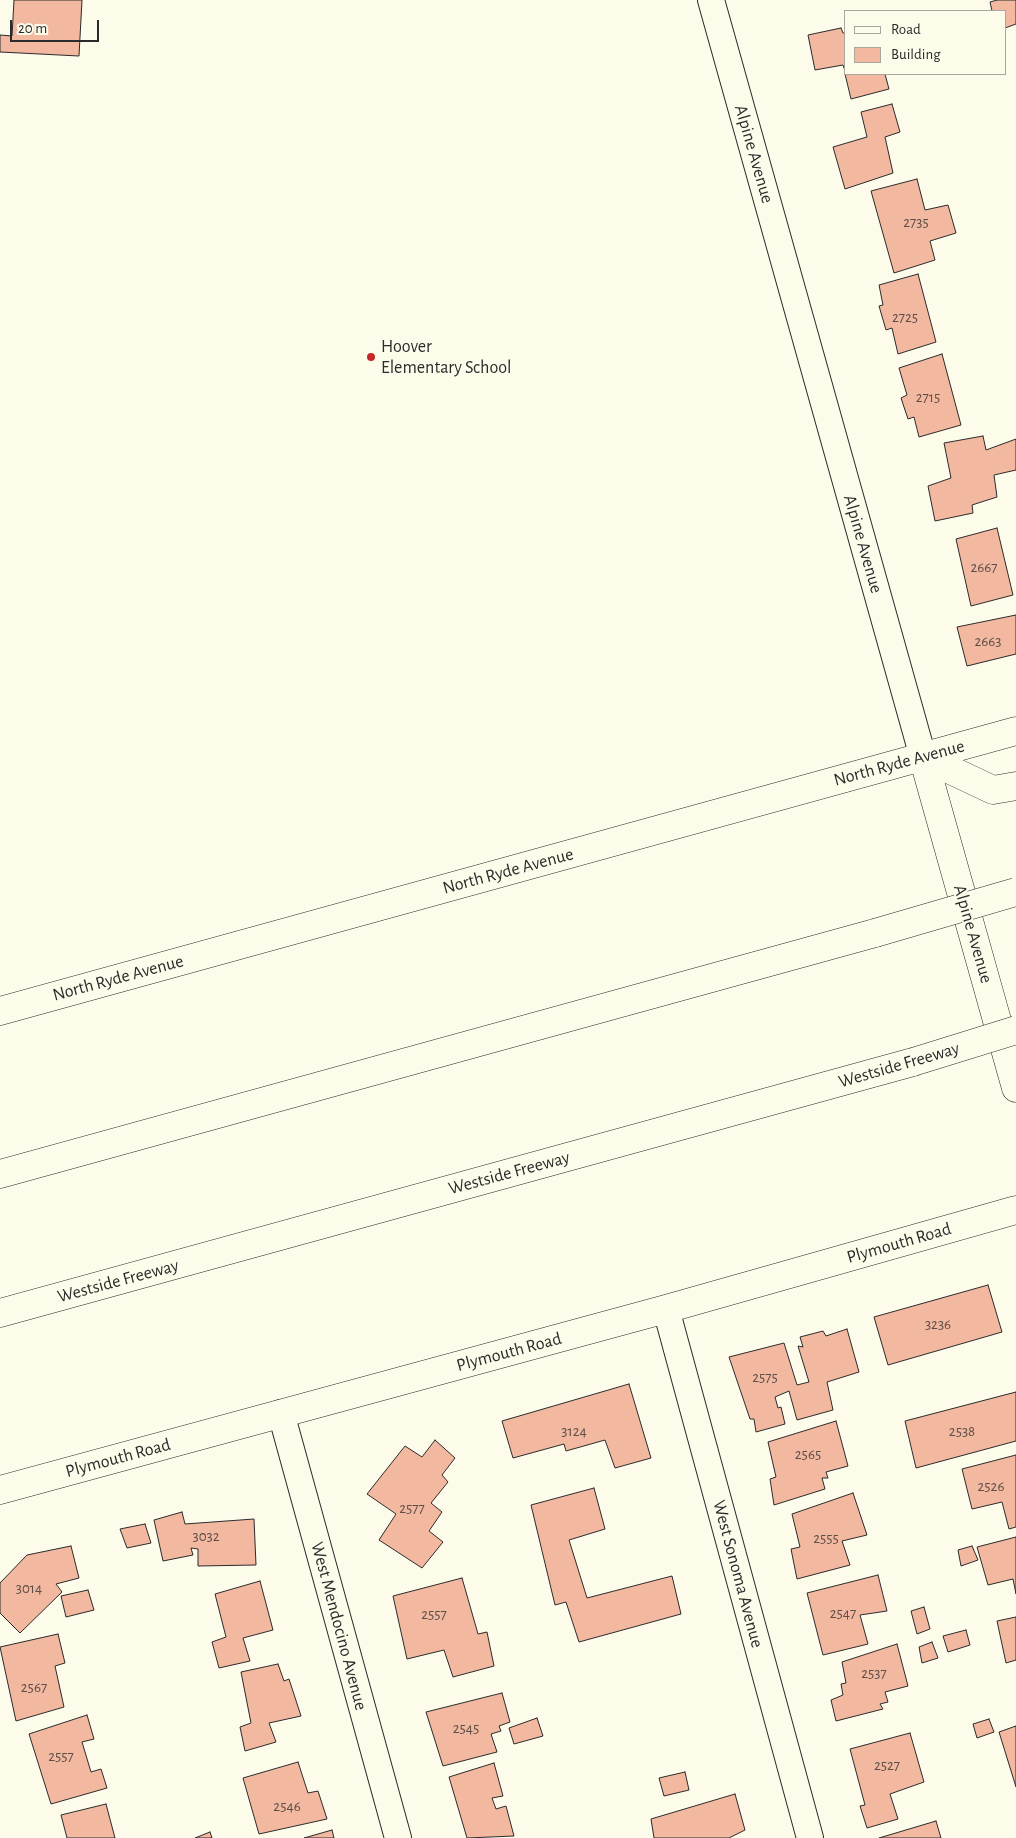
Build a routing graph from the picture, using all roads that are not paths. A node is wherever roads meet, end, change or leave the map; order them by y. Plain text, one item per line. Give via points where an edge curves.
1 (711, 0) edge
2 (1016, 731) edge
3 (923, 757) junction
4 (1016, 786) edge
5 (1016, 892) edge
6 (0, 1011) edge
7 (1016, 1030) edge
8 (1016, 1088) edge
9 (0, 1174) edge
10 (1016, 1210) edge
11 (666, 1310) junction
12 (0, 1313) edge
13 (281, 1413) junction
14 (0, 1490) edge
15 (398, 1838) edge
16 (810, 1838) edge

1 - 3 street, Alpine Avenue
2 - 3 main road, North Ryde Avenue
3 - 4 main road via 993,790
3 - 6 main road, North Ryde Avenue
3 - 8 main road, Alpine Avenue
5 - 9 main road, bridge
7 - 12 main road, Westside Freeway, bridge via 913,1062
10 - 11 main road, Plymouth Road
11 - 13 main road, Plymouth Road
11 - 16 street, West Sonoma Avenue
13 - 14 main road, Plymouth Road
13 - 15 street, West Mendocino Avenue

